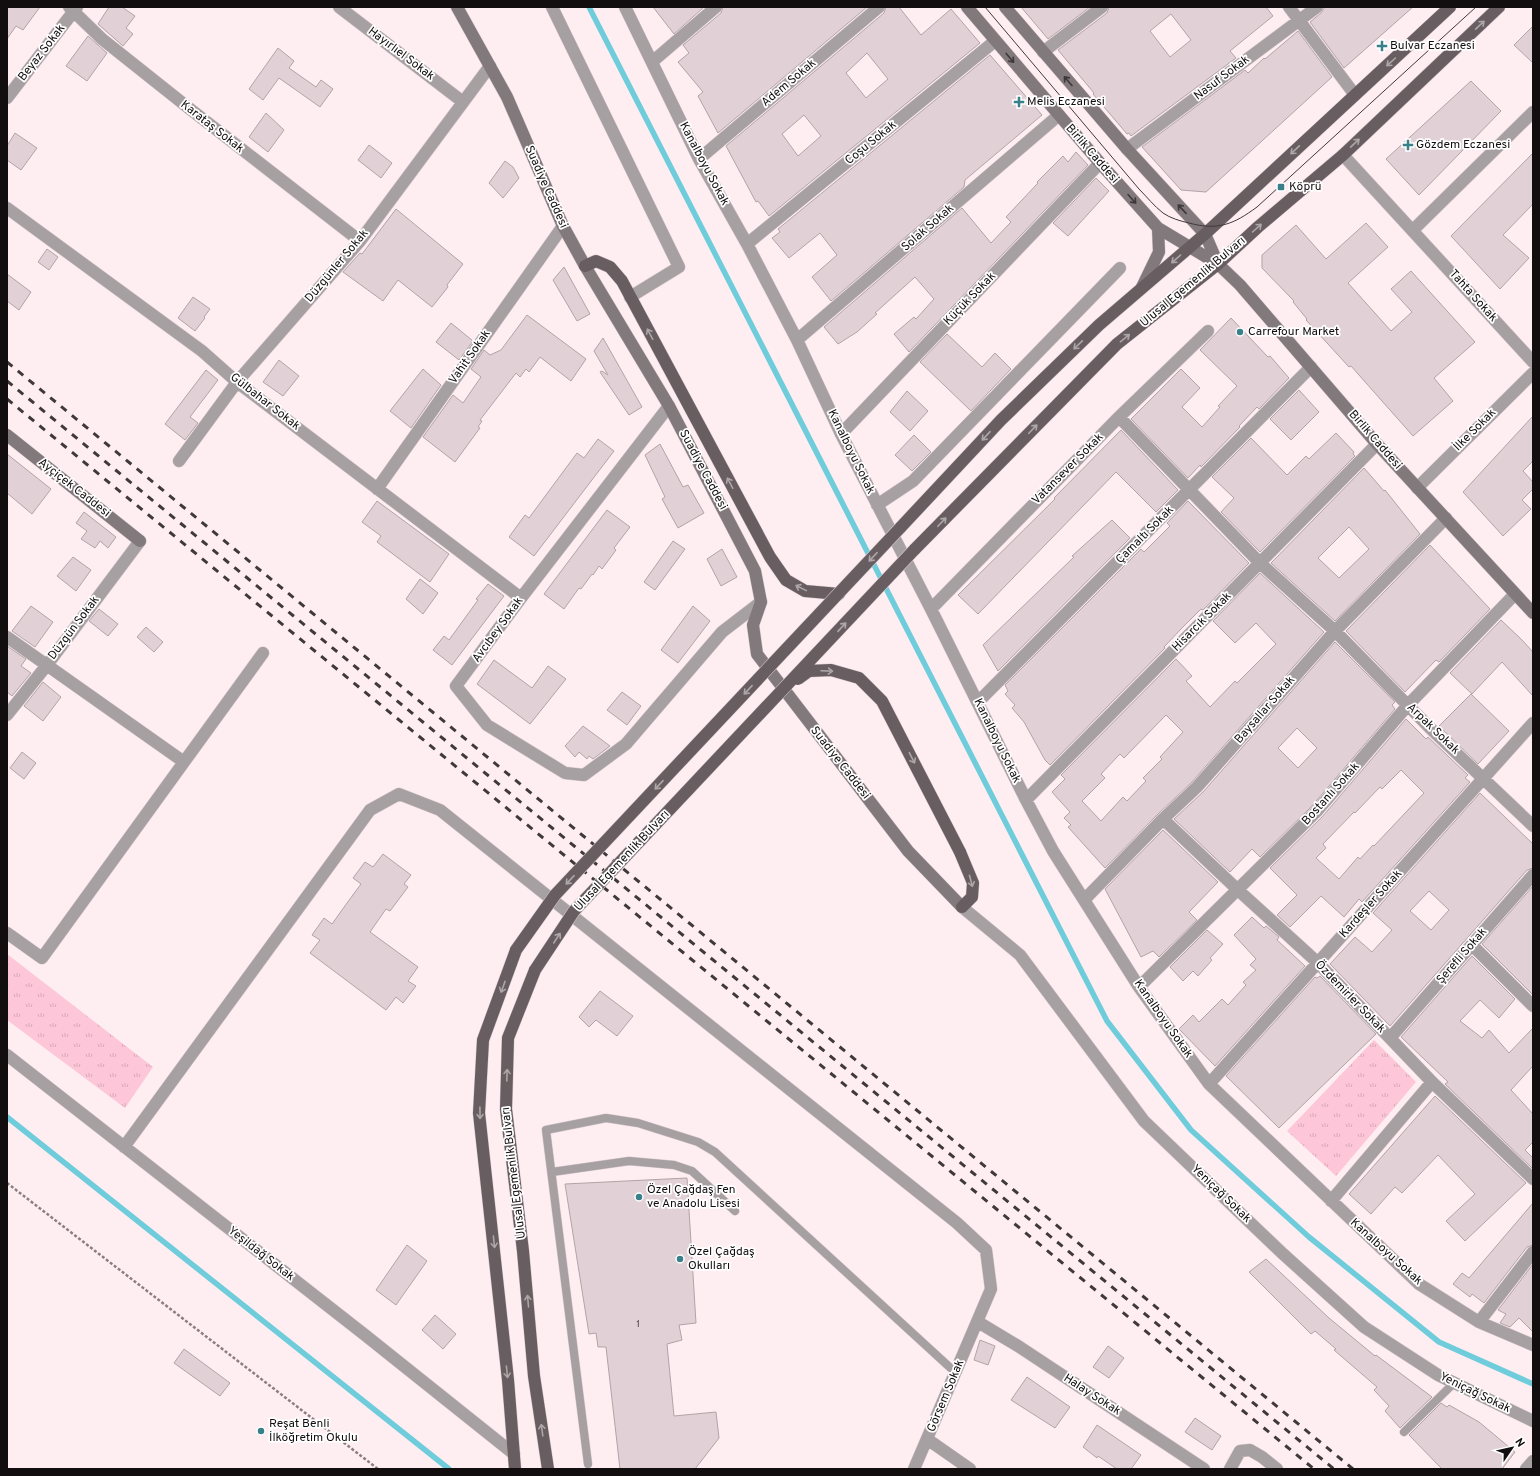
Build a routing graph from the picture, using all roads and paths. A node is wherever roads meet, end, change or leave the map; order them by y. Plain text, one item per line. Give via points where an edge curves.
1 (339, 7) edge
2 (457, 7) edge
3 (552, 7) edge
4 (625, 7) edge
5 (716, 7) edge
6 (879, 7) edge
7 (967, 7) edge
8 (1006, 7) edge
9 (1102, 7) edge
10 (1289, 7) edge
11 (1317, 7) edge
12 (1450, 7) edge
13 (1499, 7) edge
14 (73, 8) edge
15 (1299, 20) junction
16 (995, 41) junction
17 (1044, 52) junction
18 (652, 62) junction
19 (490, 66) junction
20 (1355, 95) junction
21 (7, 98) edge
22 (463, 102) junction
23 (1533, 112) edge
24 (1059, 115) junction
25 (1127, 149) junction
26 (1343, 155) junction
27 (699, 159) junction
28 (1100, 163) junction
29 (7, 208) edge
30 (563, 226) junction
31 (1158, 228) junction
32 (1413, 230) junction
33 (1205, 234) junction
34 (360, 241) junction
35 (747, 244) junction
36 (1190, 247) junction
37 (1218, 264) junction
38 (585, 266) junction
39 (1120, 268) dead end
40 (1141, 289) junction
41 (630, 297) junction
42 (1208, 331) dead end
43 (797, 340) junction
44 (1533, 362) edge
45 (1312, 367) junction
46 (1533, 373) edge
47 (237, 382) junction
48 (669, 406) junction
49 (1120, 417) junction
50 (841, 434) junction
51 (7, 435) edge
52 (1377, 444) junction
53 (178, 461) dead end
54 (1417, 488) junction
55 (378, 489) junction
56 (1190, 490) junction
57 (877, 505) junction
58 (1446, 518) junction
59 (140, 541) joint
60 (1260, 563) junction
61 (839, 594) junction
62 (1515, 594) junction
63 (521, 598) junction
64 (761, 602) junction
65 (931, 609) junction
66 (1533, 613) edge
67 (1335, 631) junction
68 (7, 637) edge
69 (263, 653) dead end
70 (47, 665) junction
71 (781, 692) junction
72 (978, 702) junction
73 (1408, 705) junction
74 (7, 715) edge
75 (1533, 723) edge
76 (184, 762) junction
77 (1484, 779) junction
78 (1026, 800) junction
79 (1163, 819) junction
80 (1533, 826) edge
81 (1533, 875) edge
82 (1238, 890) junction
83 (1084, 900) junction
84 (962, 907) junction
85 (7, 933) edge
86 (1472, 945) junction
87 (1318, 962) junction
88 (1140, 987) junction
89 (1533, 1006) edge
90 (1390, 1038) junction
91 (7, 1055) edge
92 (1432, 1082) junction
93 (1209, 1084) junction
94 (124, 1147) junction
95 (552, 1172) junction
96 (1533, 1179) edge
97 (7, 1183) edge
98 (1331, 1201) junction
99 (734, 1211) dead end
100 (1533, 1252) edge
101 (978, 1322) junction
102 (1479, 1322) junction
103 (1533, 1345) edge
104 (956, 1373) junction
105 (1454, 1383) junction
106 (1533, 1421) edge
107 (1404, 1432) dead end
108 (927, 1439) junction
109 (514, 1454) junction
110 (1533, 1461) edge
111 (588, 1464) dead end
112 (378, 1469) edge
113 (514, 1469) edge
114 (548, 1469) edge
115 (914, 1469) edge
116 (970, 1469) edge
117 (1204, 1469) edge
118 (1230, 1469) edge
119 (1277, 1469) edge
120 (1526, 1469) edge

1 - 22 street, Hayırlıel Sokak
2 - 19 main road, Suadiye Caddesi
3 - 41 street via 679,267
4 - 18 street, Kanalboyu Sokak
5 - 18 street
6 - 27 street, Adem Sokak
7 - 16 main road, Birlik Caddesi
8 - 17 main road, Birlik Caddesi
9 - 17 street
10 - 15 street
11 - 15 street, Nasuf Sokak
12 -> 20 main road
26 -> 13 main road, Ulusal Egemenlik Bulvarı
14 - 21 street, Beyaz Sokak
14 - 34 street, Karataş Sokak via 102,39
15 - 20 street
15 - 25 street, Nasuf Sokak
16 -> 24 main road, Birlik Caddesi
16 - 35 street, Coşu Sokak
25 -> 17 main road, Birlik Caddesi
18 - 27 street, Kanalboyu Sokak
19 - 22 street, Düzgünler Sokak
19 - 30 main road, Suadiye Caddesi via 507,97
20 -> 33 main road
22 - 34 street, Düzgünler Sokak
23 - 32 street
24 - 28 main road, Birlik Caddesi
24 - 43 street, Solak Sokak
33 -> 25 main road, Birlik Caddesi
26 - 32 street, Tahta Sokak
37 -> 26 main road, Ulusal Egemenlik Bulvarı
27 - 35 street, Kanalboyu Sokak
28 -> 31 main road, Birlik Caddesi
28 - 50 street, Küçük Sokak
29 - 47 street, Gülbahar Sokak via 202,351
30 - 38 main road, Suadiye Caddesi
30 - 55 street, Vahit Sokak
31 - 36 main road, Birlik Caddesi
31 - 40 main road via 1160,252
32 - 44 street, Tahta Sokak
33 - 36 main road
33 - 37 main road, Birlik Caddesi
34 - 47 street, Düzgünler Sokak
35 - 43 street, Kanalboyu Sokak
36 - 37 main road, Birlik Caddesi
36 -> 40 main road
37 - 45 main road, Birlik Caddesi via 1240,285
71 -> 37 main road, Ulusal Egemenlik Bulvarı, bridge via 914,550 1117,344
38 - 41 main road via 596,261 610,267 622,281
38 - 48 main road, Suadiye Caddesi
39 - 57 street via 913,481
40 -> 61 main road, bridge via 1099,325 1001,420
61 -> 41 main road via 805,591 786,580 770,557
42 - 49 street, Vatansever Sokak
43 - 50 street, Kanalboyu Sokak
45 - 52 main road, Birlik Caddesi
45 - 56 street, Çamaltı Sokak
46 - 54 street, İlke Sokak
47 - 53 street, Düzgünler Sokak
47 - 55 street, Gülbahar Sokak
48 - 63 street, Avcıbey Sokak
48 - 64 main road, Suadiye Caddesi via 755,571
49 - 56 street, Arpak Sokak
49 - 65 street, Vatansever Sokak
50 - 57 street, Kanalboyu Sokak
51 - 59 main road, Ayçiçek Caddesi
52 - 54 main road, Birlik Caddesi
52 - 60 street, Hisarcık Sokak
54 - 58 main road, Birlik Caddesi
55 - 63 street, Gülbahar Sokak
56 - 60 street, Arpak Sokak
56 - 72 street, Çamaltı Sokak
57 - 65 street, Kanalboyu Sokak
58 - 62 main road, Birlik Caddesi
58 - 67 street, Baysallar Sokak
59 - 70 street, Düzgün Sokak
60 - 67 street, Arpak Sokak
60 - 78 street, Hisarcık Sokak
61 -> 109 main road, bridge via 555,895 516,950 484,1040 479,1114 508,1372
62 - 66 main road, Birlik Caddesi
62 - 73 street, Bostanlı Sokak
63 - 64 street, Avcıbey Sokak via 456,686 487,725 565,773 584,775 626,744 722,632
64 - 84 main road, Suadiye Caddesi via 753,625 757,654 908,852
65 - 72 street, Kanalboyu Sokak
67 - 73 street, Arpak Sokak
67 - 79 street, Baysallar Sokak via 1197,787
68 - 70 street
69 - 76 street
70 - 74 street, Düzgün Sokak
70 - 76 street
71 -> 84 main road, bridge via 809,671 831,670 859,678 882,701 960,852 973,883 972,897
114 -> 71 main road, Ulusal Egemenlik Bulvarı, bridge via 534,1376 523,1251 506,1109 508,1038 535,970 574,911
72 - 78 street, Kanalboyu Sokak
73 - 77 street, Arpak Sokak
73 - 82 street, Bostanlı Sokak via 1316,812
75 - 77 street, Kardeşler Sokak
76 - 85 street via 42,958
77 - 80 street, Arpak Sokak
77 - 87 street, Kardeşler Sokak
78 - 83 street, Kanalboyu Sokak via 1053,851
79 - 82 street, Özdemirler Sokak
79 - 83 street, Baysallar Sokak
81 - 86 street, Şerefli Sokak
82 - 87 street, Özdemirler Sokak
82 - 88 street, Bostanlı Sokak
83 - 88 street, Kanalboyu Sokak
84 - 105 street, Yeniçağ Sokak via 1020,955 1144,1121 1364,1327
86 - 89 street
86 - 90 street, Şerefli Sokak
87 - 90 street, Özdemirler Sokak
87 - 93 street, Kardeşler Sokak
88 - 93 street, Kanalboyu Sokak
90 - 92 street, Özdemirler Sokak
91 - 94 street, Yeşildağ Sokak
92 - 96 street, Özdemirler Sokak
92 - 98 street
93 - 98 street, Kanalboyu Sokak
94 - 101 street, Görsem Sokak via 370,810 400,794 440,810 957,1223 986,1250 991,1289
94 - 109 street, Yeşildağ Sokak
95 - 99 lane via 629,1161 674,1165 692,1171
95 - 104 lane via 546,1130 606,1118 638,1123 698,1142 715,1152
95 - 111 lane
97 - 112 path
98 - 102 street, Kanalboyu Sokak via 1419,1284
100 - 102 street
101 - 104 street, Görsem Sokak
101 - 117 street, Halay Sokak
102 - 103 street, Kanalboyu Sokak
104 - 108 street, Görsem Sokak
105 - 106 street, Yeniçağ Sokak
105 - 107 lane
108 - 115 street, Görsem Sokak
108 - 116 street
109 - 113 main road
110 - 120 street
118 - 119 street via 1240,1451 1250,1450

